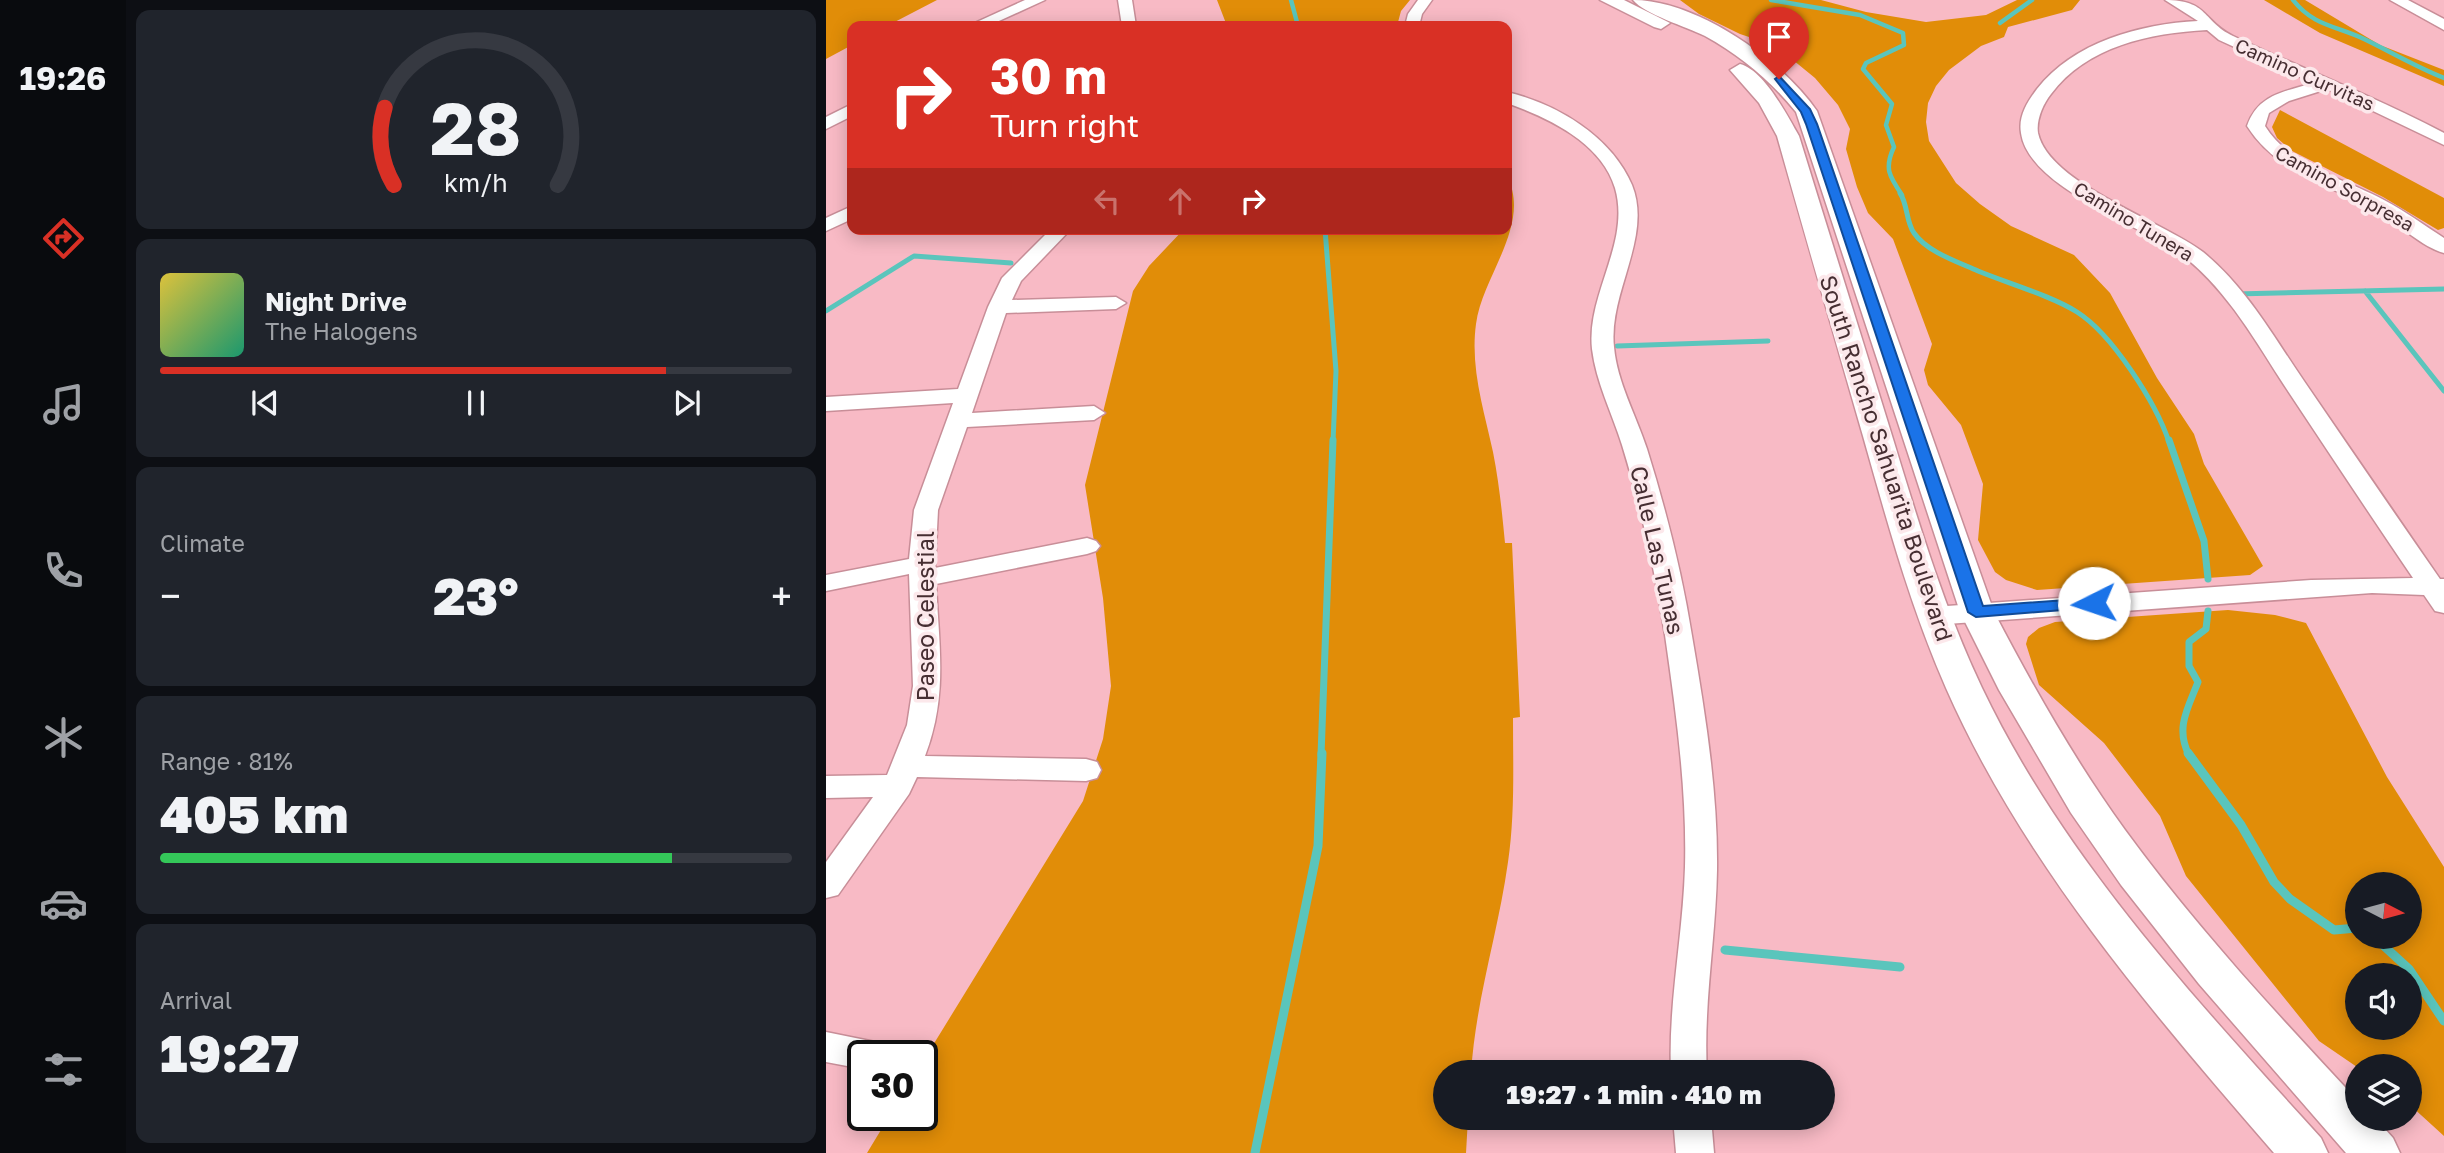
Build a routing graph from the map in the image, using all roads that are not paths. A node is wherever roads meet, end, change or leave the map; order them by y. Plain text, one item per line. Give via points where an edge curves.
1 (1038, 0) edge
2 (1125, 0) edge
3 (1425, 0) edge
4 (1609, 0) edge
5 (1642, 0) edge
6 (2172, 0) edge
7 (2402, 0) edge
8 (988, 21) edge
9 (1128, 21) edge
10 (1413, 21) edge
11 (2211, 25) junction
12 (2444, 25) edge
13 (2327, 84) junction
14 (1512, 99) edge
15 (847, 112) edge
16 (826, 125) edge
17 (847, 130) edge
18 (2444, 140) edge
19 (847, 214) edge
20 (826, 225) edge
21 (1056, 235) edge
22 (2444, 247) edge
23 (1116, 303) dead end
24 (998, 307) junction
25 (967, 395) junction
26 (826, 404) edge
27 (1094, 413) dead end
28 (958, 421) junction
29 (1087, 546) dead end
30 (922, 571) junction
31 (826, 583) edge
32 (2440, 593) edge
33 (1976, 612) junction
34 (1933, 616) junction
35 (1086, 770) dead end
36 (903, 776) junction
37 (826, 787) edge
38 (826, 886) edge
39 (826, 1047) edge
40 (847, 1051) edge
41 (1690, 1060) edge
42 (1693, 1130) edge
43 (1695, 1153) edge
44 (2304, 1153) edge
45 (2376, 1153) edge

1 - 8 street
2 - 9 street
3 - 10 street
4 - 34 street, South Rancho Sahuarita Boulevard via 1717,52 1758,87 1782,122
5 - 33 street, South Rancho Sahuarita Boulevard via 1746,51 1791,90 1806,111
6 - 11 street, Camino Curvitas via 2195,10
7 - 12 street
11 - 13 street, Camino Curvitas via 2224,37
11 - 32 street, Camino Tunera via 2173,26 2082,57 2037,97 2028,116 2030,136 2044,160 2075,187 2176,242 2234,294
13 - 18 street, Camino Curvitas
13 - 22 street, Camino Sorpresa via 2283,97 2261,110 2256,125 2266,142 2281,156 2379,204
14 - 41 street, Calle Las Tunas via 1557,119 1589,140 1612,164 1626,200 1625,232 1602,308 1603,348 1638,457 1682,659 1701,868
15 - 16 street
16 - 17 street
19 - 20 street
21 - 24 street, Paseo Celestial via 1012,278
23 - 24 street
24 - 25 street, Paseo Celestial
25 - 26 street
25 - 28 street, Paseo Celestial
27 - 28 street
28 - 30 street, Paseo Celestial via 926,510
29 - 30 street
30 - 31 street
30 - 36 street, Paseo Celestial via 927,686 922,726
32 - 33 street via 2323,587
33 - 34 street
33 - 45 street, South Rancho Sahuarita Boulevard via 2068,775 2161,908 2262,1029
34 - 44 street, South Rancho Sahuarita Boulevard via 1985,726 2052,838 2181,1012
35 - 36 street
36 - 37 street
36 - 38 street, Paseo Celestial
39 - 40 street
42 - 43 street

